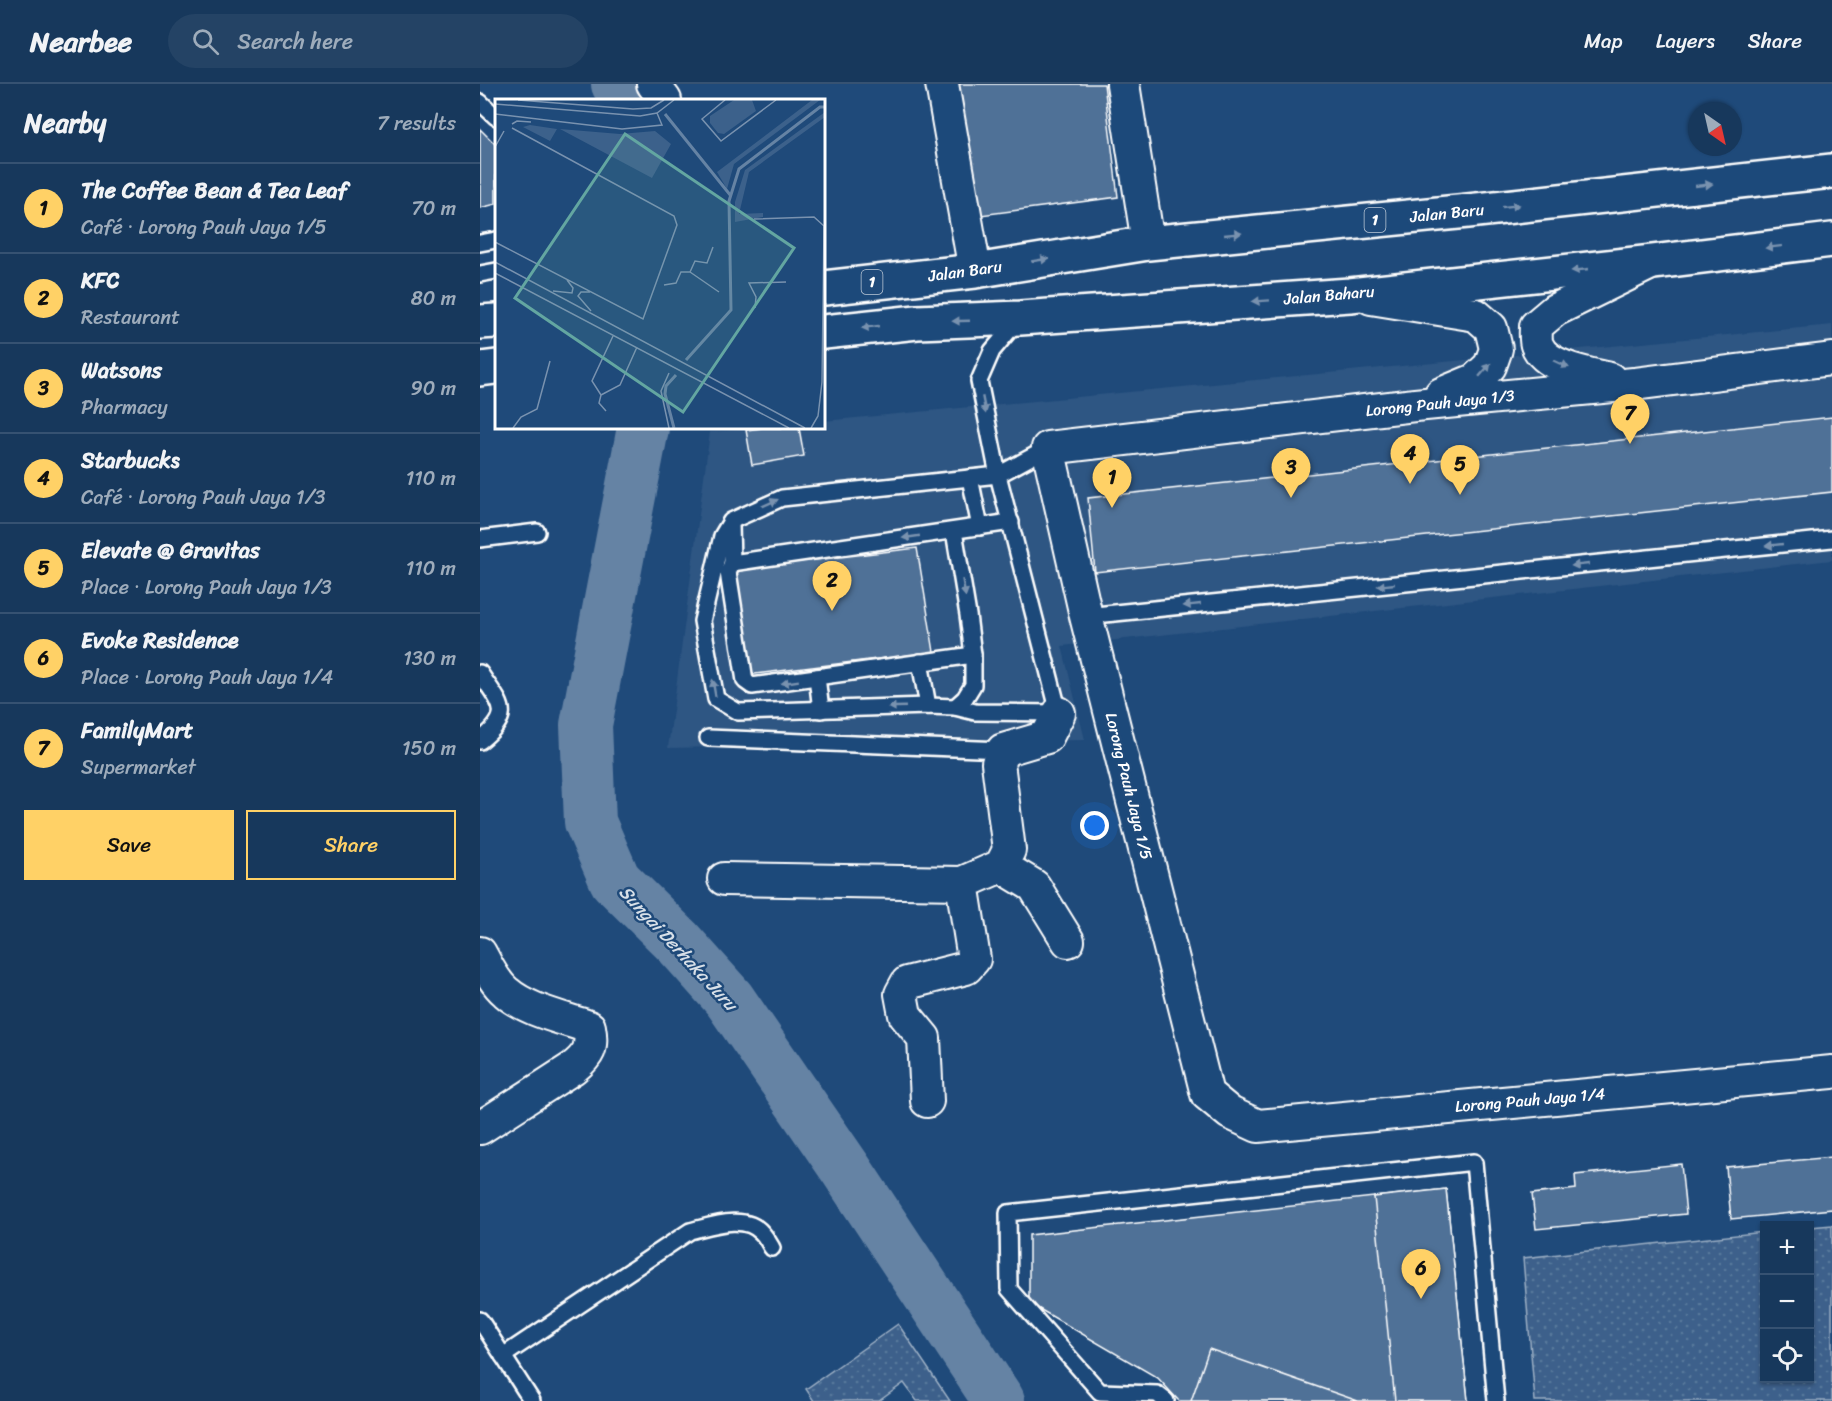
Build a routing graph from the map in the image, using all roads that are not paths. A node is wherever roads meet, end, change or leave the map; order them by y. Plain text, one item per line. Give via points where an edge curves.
1 (653, 84) edge
2 (942, 84) edge
3 (1123, 84) edge
4 (664, 99) edge
5 (480, 102) edge
6 (495, 116) edge
7 (1832, 171) edge
8 (495, 240) edge
9 (1832, 240) edge
10 (480, 243) edge
11 (1148, 243) junction
12 (1653, 262) junction
13 (495, 271) edge
14 (975, 271) junction
15 (480, 274) edge
16 (825, 288) edge
17 (1350, 295) junction
18 (1020, 318) junction
19 (825, 332) edge
20 (1832, 359) edge
21 (1634, 384) junction
22 (1415, 405) junction
23 (1048, 448) junction
24 (998, 475) junction
25 (970, 478) junction
26 (731, 521) junction
27 (1011, 522) junction
28 (981, 527) junction
29 (954, 531) junction
30 (537, 532) dead end
31 (480, 539) edge
32 (1832, 539) edge
33 (732, 563) junction
34 (1086, 616) junction
35 (973, 655) junction
36 (920, 662) junction
37 (480, 673) edge
38 (817, 677) junction
39 (928, 706) junction
40 (955, 707) junction
41 (821, 710) junction
42 (1059, 713) junction
43 (708, 738) dead end
44 (480, 741) edge
45 (1003, 750) junction
46 (1001, 867) junction
47 (724, 879) dead end
48 (962, 883) junction
49 (1068, 940) dead end
50 (480, 953) edge
51 (1832, 1072) edge
52 (927, 1101) dead end
53 (1230, 1113) joint
54 (480, 1128) edge
55 (772, 1248) dead end
56 (480, 1320) edge
57 (503, 1356) junction
58 (532, 1401) edge
59 (1166, 1401) edge
60 (1496, 1401) edge

1 - 4 street
2 - 14 street
3 - 11 street
5 - 6 lane
11 -> 7 highway, Jalan Baru / 1
8 - 10 lane
9 -> 12 highway, Jalan Baharu
14 -> 11 highway, Jalan Baru / 1
12 -> 17 highway, Jalan Baharu
12 -> 21 street via 1555,310 1536,326 1537,344 1546,358 1574,370
13 - 15 lane
14 - 16 highway, Jalan Baru / 1
17 -> 18 highway, Jalan Baharu
22 -> 17 street via 1475,380 1490,366 1496,349 1491,328 1476,315
18 -> 19 highway, Jalan Baharu via 917,322
18 -> 24 lane via 992,351 980,381
20 - 21 street, Lorong Pauh Jaya 1/3
21 - 22 street, Lorong Pauh Jaya 1/3
22 - 23 street, Lorong Pauh Jaya 1/3
23 - 24 lane
23 - 34 street, Lorong Pauh Jaya 1/5
24 - 25 lane
24 - 27 lane
26 -> 25 lane via 782,498
25 - 28 lane
26 - 33 lane
41 -> 26 lane via 738,712 716,699 702,621 722,536
27 - 28 lane
27 - 42 lane
28 - 29 lane
29 -> 33 lane
29 -> 35 lane
30 - 31 lane
32 -> 34 lane
38 -> 33 lane via 752,686 745,681 728,572
34 - 53 street, Lorong Pauh Jaya 1/5 via 1207,1094
35 - 36 lane
35 - 40 lane via 973,685
36 - 38 lane
36 - 39 lane
37 - 44 lane via 500,704 502,716
38 - 41 lane
39 - 40 lane
39 -> 41 lane
40 - 42 lane via 975,712
42 - 45 street via 1047,737
43 - 45 lane
45 - 46 street via 998,763 1010,850
46 - 48 street
46 - 49 street via 1034,886
47 - 48 street
48 - 52 street via 974,959 966,968 907,983 901,994 905,1016 924,1038
50 - 54 street via 504,991 519,1002 589,1027 592,1041 585,1058 573,1068
51 - 53 street, Lorong Pauh Jaya 1/4 via 1258,1126
55 - 57 lane via 760,1231 743,1222 690,1232
56 - 57 lane
57 - 58 lane
59 - 60 lane via 1156,1394 1100,1392 1009,1289 1008,1213 1474,1162

